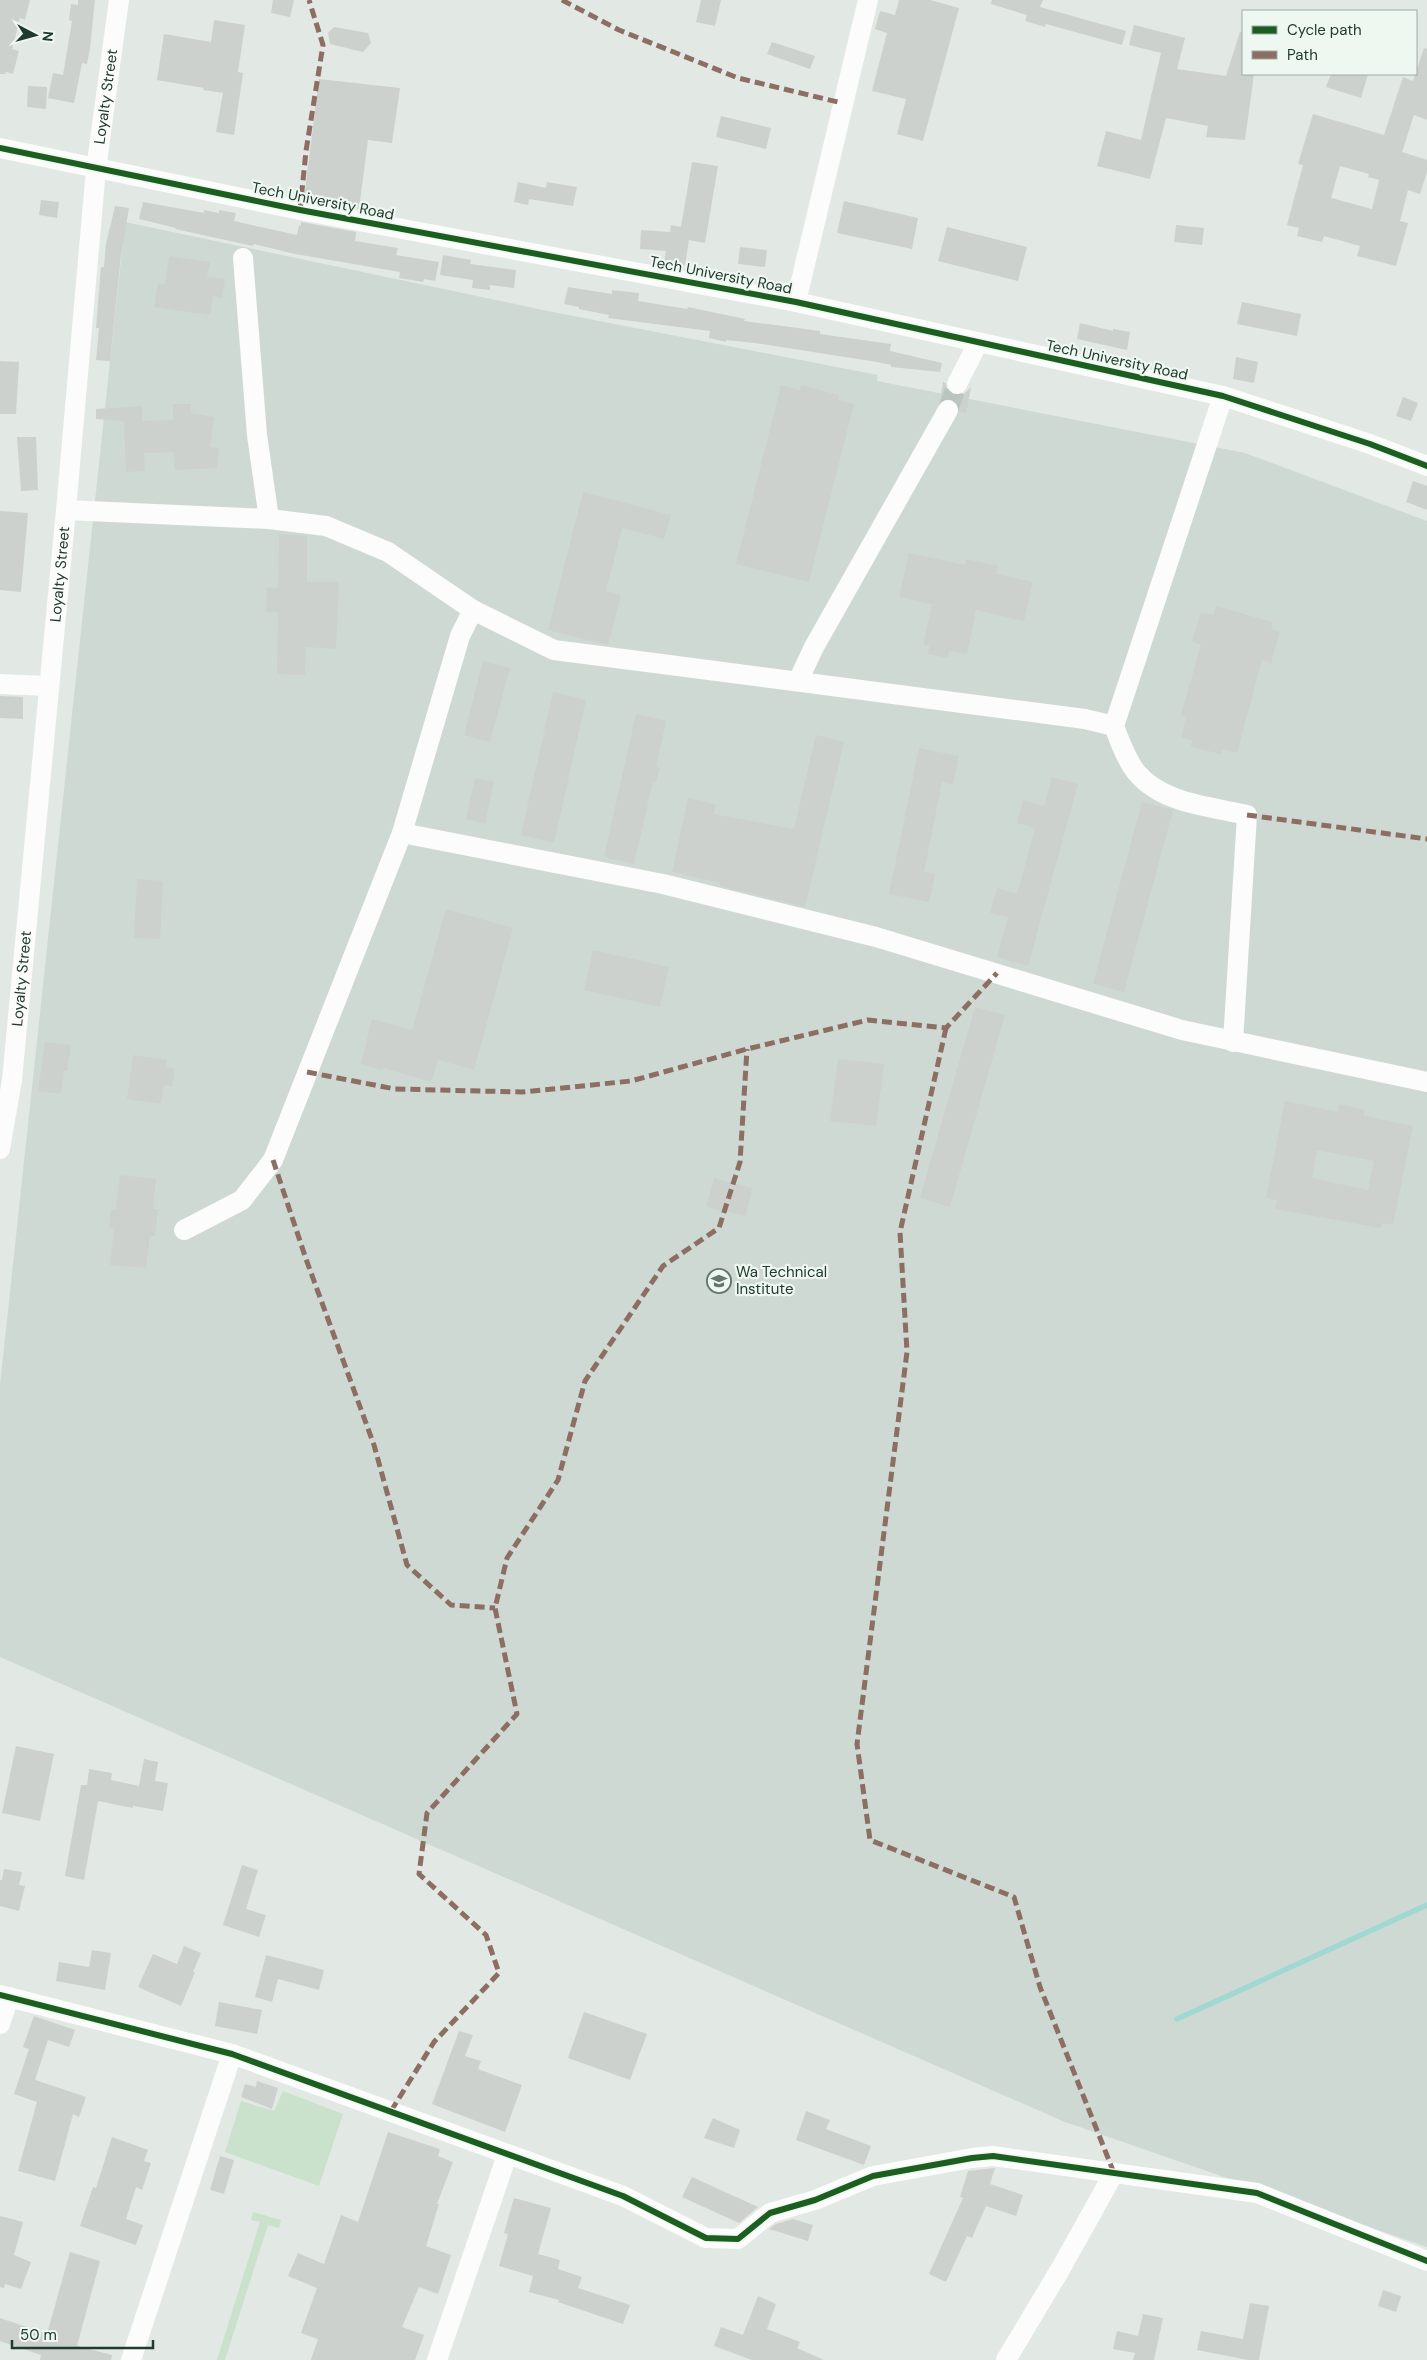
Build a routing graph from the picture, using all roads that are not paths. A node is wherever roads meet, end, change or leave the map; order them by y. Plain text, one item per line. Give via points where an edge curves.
1 (119, 0) edge
2 (868, 0) edge
3 (0, 148) edge
4 (96, 169) junction
5 (243, 258) dead end
6 (796, 302) junction
7 (978, 343) junction
8 (957, 384) tunnel mouth
9 (1223, 396) junction
10 (948, 410) tunnel mouth
11 (1427, 466) edge
12 (66, 510) junction
13 (269, 519) junction
14 (473, 610) junction
15 (798, 682) junction
16 (0, 684) edge
17 (50, 686) junction
18 (1114, 726) junction
19 (402, 833) junction
20 (1233, 1042) junction
21 (1427, 1082) edge
22 (0, 1149) edge
23 (184, 1230) dead end
24 (4, 1996) edge
25 (0, 2024) edge
26 (232, 2054) junction
27 (507, 2155) junction
28 (1114, 2173) junction
29 (1427, 2261) edge
30 (131, 2360) edge
31 (437, 2360) edge
32 (1006, 2360) edge

1 - 4 street, Loyalty Street
2 - 6 street
3 - 4 street, Tech University Road
4 - 6 street, Tech University Road
4 - 12 street, Loyalty Street
5 - 13 street via 257,435
6 - 7 street, Tech University Road
7 - 8 street
7 - 9 street, Tech University Road
9 - 11 street, Tech University Road
9 - 18 street
10 - 15 street via 814,647
12 - 13 street
12 - 17 street, Loyalty Street
13 - 14 street via 326,526 388,552
14 - 15 street via 554,650
14 - 19 street via 460,636
15 - 18 street via 1085,719
16 - 17 street
17 - 22 street, Loyalty Street via 12,1080
18 - 20 street via 1136,771 1155,790 1176,799 1247,815
19 - 20 street via 663,884 876,936 1182,1030
19 - 23 street via 273,1160 242,1200
20 - 21 street
24 - 25 street
24 - 26 street
26 - 27 street
26 - 30 street
27 - 28 street via 624,2196 706,2238 738,2239 770,2213 815,2200 873,2176 972,2158 1010,2157
27 - 31 street
28 - 29 street via 1257,2193
28 - 32 street

